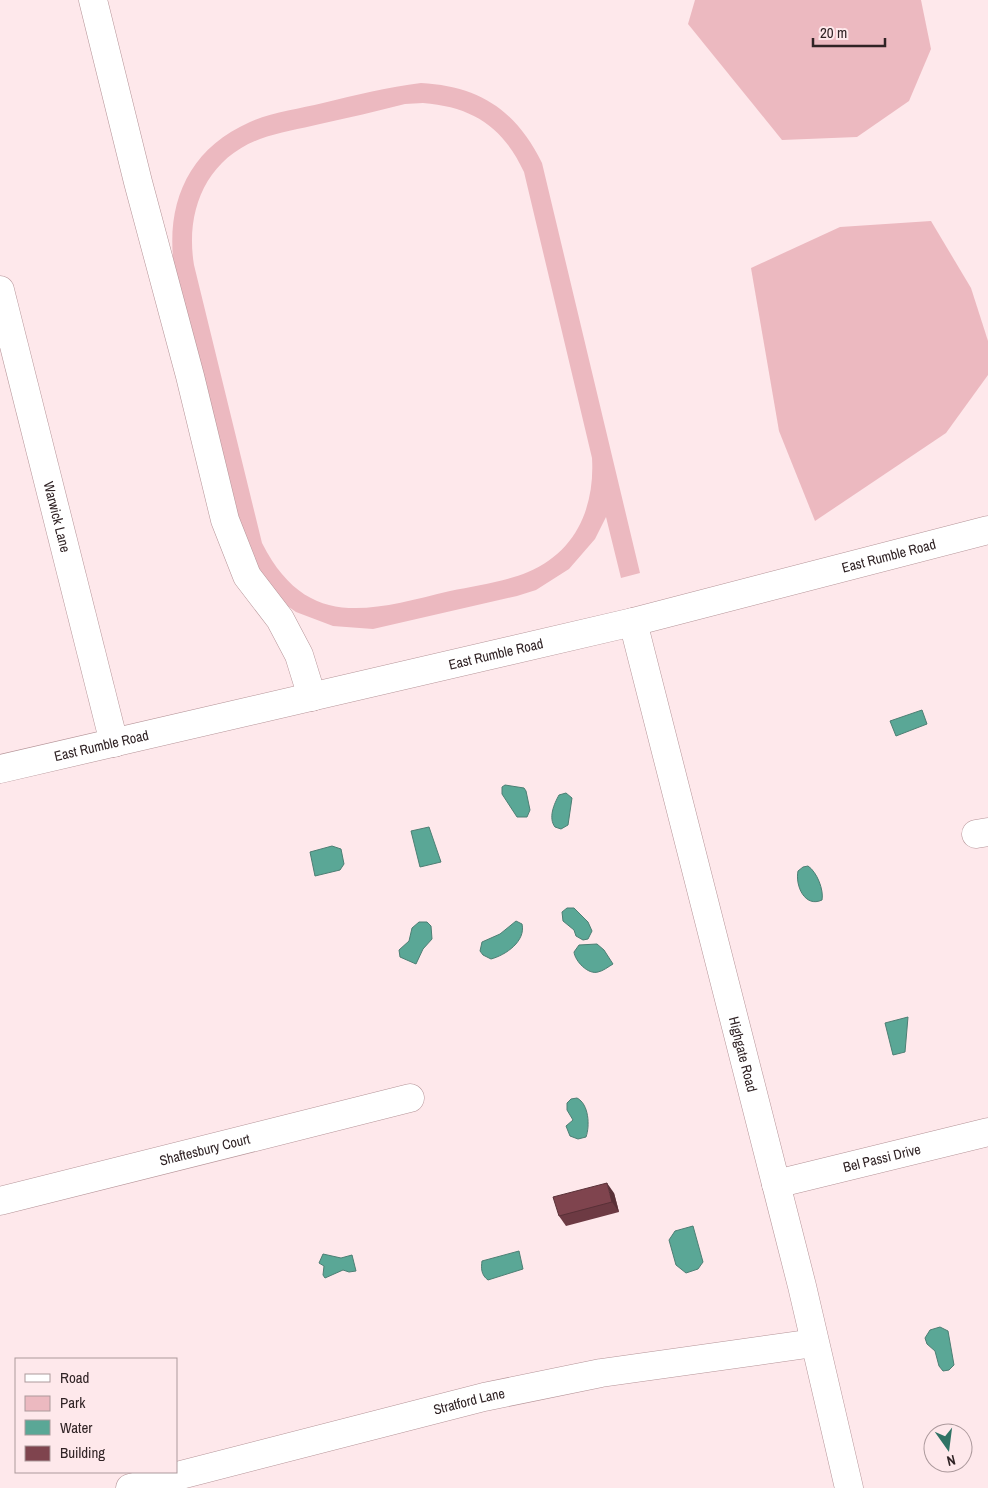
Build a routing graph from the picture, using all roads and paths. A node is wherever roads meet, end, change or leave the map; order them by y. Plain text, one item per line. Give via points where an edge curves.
1 (93, 0) edge
2 (0, 290) edge
3 (988, 530) edge
4 (633, 622) junction
5 (312, 697) junction
6 (114, 743) junction
7 (0, 769) edge
8 (410, 1098) dead end
9 (988, 1132) edge
10 (776, 1184) junction
11 (0, 1200) edge
12 (814, 1343) junction
13 (130, 1488) edge
14 (848, 1488) edge

1 - 5 street via 225,520 247,576 280,619 299,654
2 - 6 street, Warwick Lane
3 - 4 street, East Rumble Road
4 - 5 street, East Rumble Road
4 - 10 street, Highgate Road
5 - 6 street, East Rumble Road
6 - 7 street, East Rumble Road
8 - 11 street, Shaftesbury Court
9 - 10 street, Bel Passi Drive
10 - 12 street, Highgate Road
12 - 13 street, Stratford Lane via 600,1373 484,1397
12 - 14 street, Highgate Road

